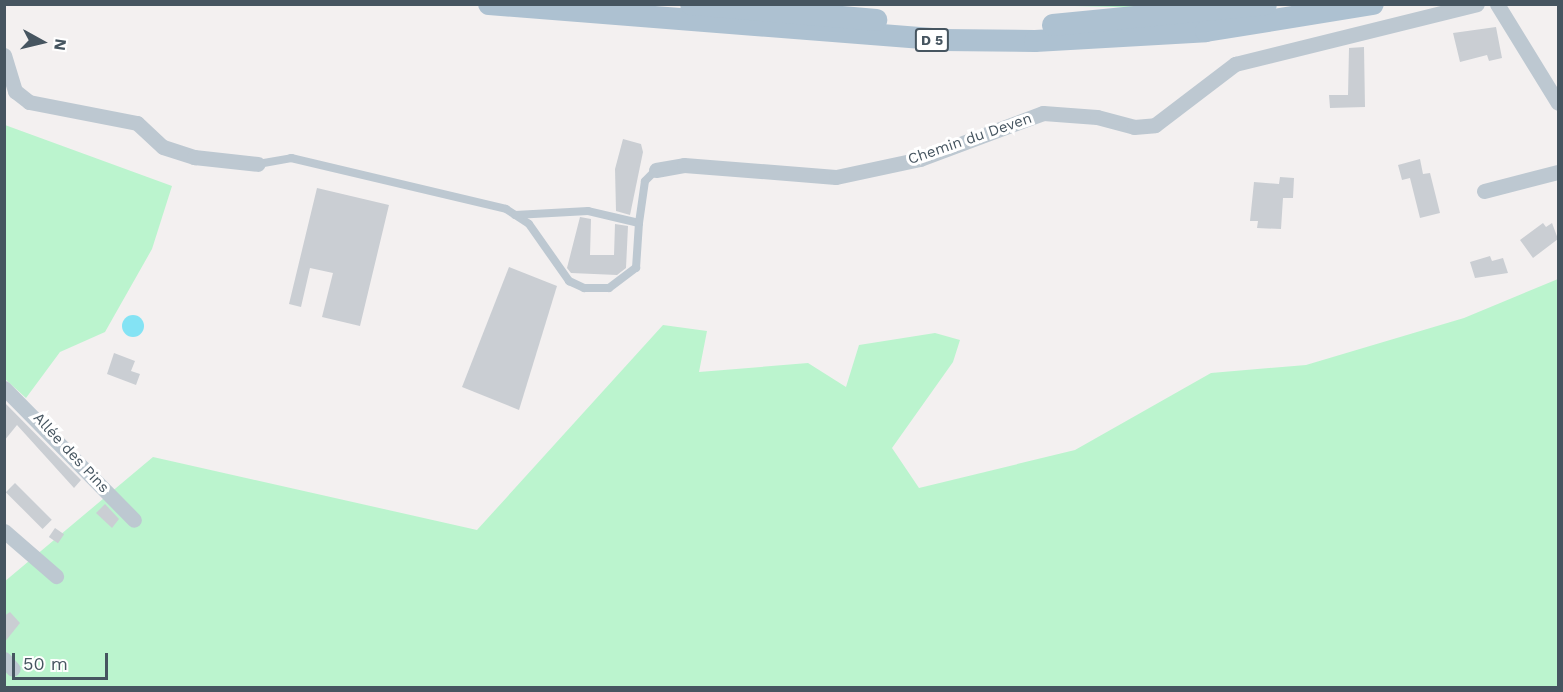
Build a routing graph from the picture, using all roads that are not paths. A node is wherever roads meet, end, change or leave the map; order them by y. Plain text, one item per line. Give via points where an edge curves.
1 (489, 4) edge
2 (691, 4) edge
3 (1266, 4) edge
4 (1373, 4) edge
5 (1478, 4) edge
6 (1497, 4) edge
7 (4, 54) edge
8 (1558, 103) edge
9 (258, 164) joint
10 (656, 170) joint
11 (1558, 172) edge
12 (1484, 191) dead end
13 (515, 215) junction
14 (639, 223) junction
15 (4, 388) edge
16 (134, 520) dead end
17 (4, 531) edge
18 (56, 576) dead end

1 - 4 main road, D 5 via 918,39 1035,41 1206,31
2 - 3 main road, D 5 via 1032,26
5 - 10 street, Chemin du Deven via 1235,64 1155,125 1043,113 920,159 836,177 684,165
6 - 8 street
7 - 9 street via 15,91 29,102 137,123 163,147 194,157
9 - 13 lane via 291,158 366,172
10 - 14 lane via 645,181
11 - 12 street
13 - 14 lane via 588,211
13 - 14 lane via 529,224 569,281 584,288 609,288 627,279 636,268
15 - 16 street, Allée des Pins
17 - 18 street

